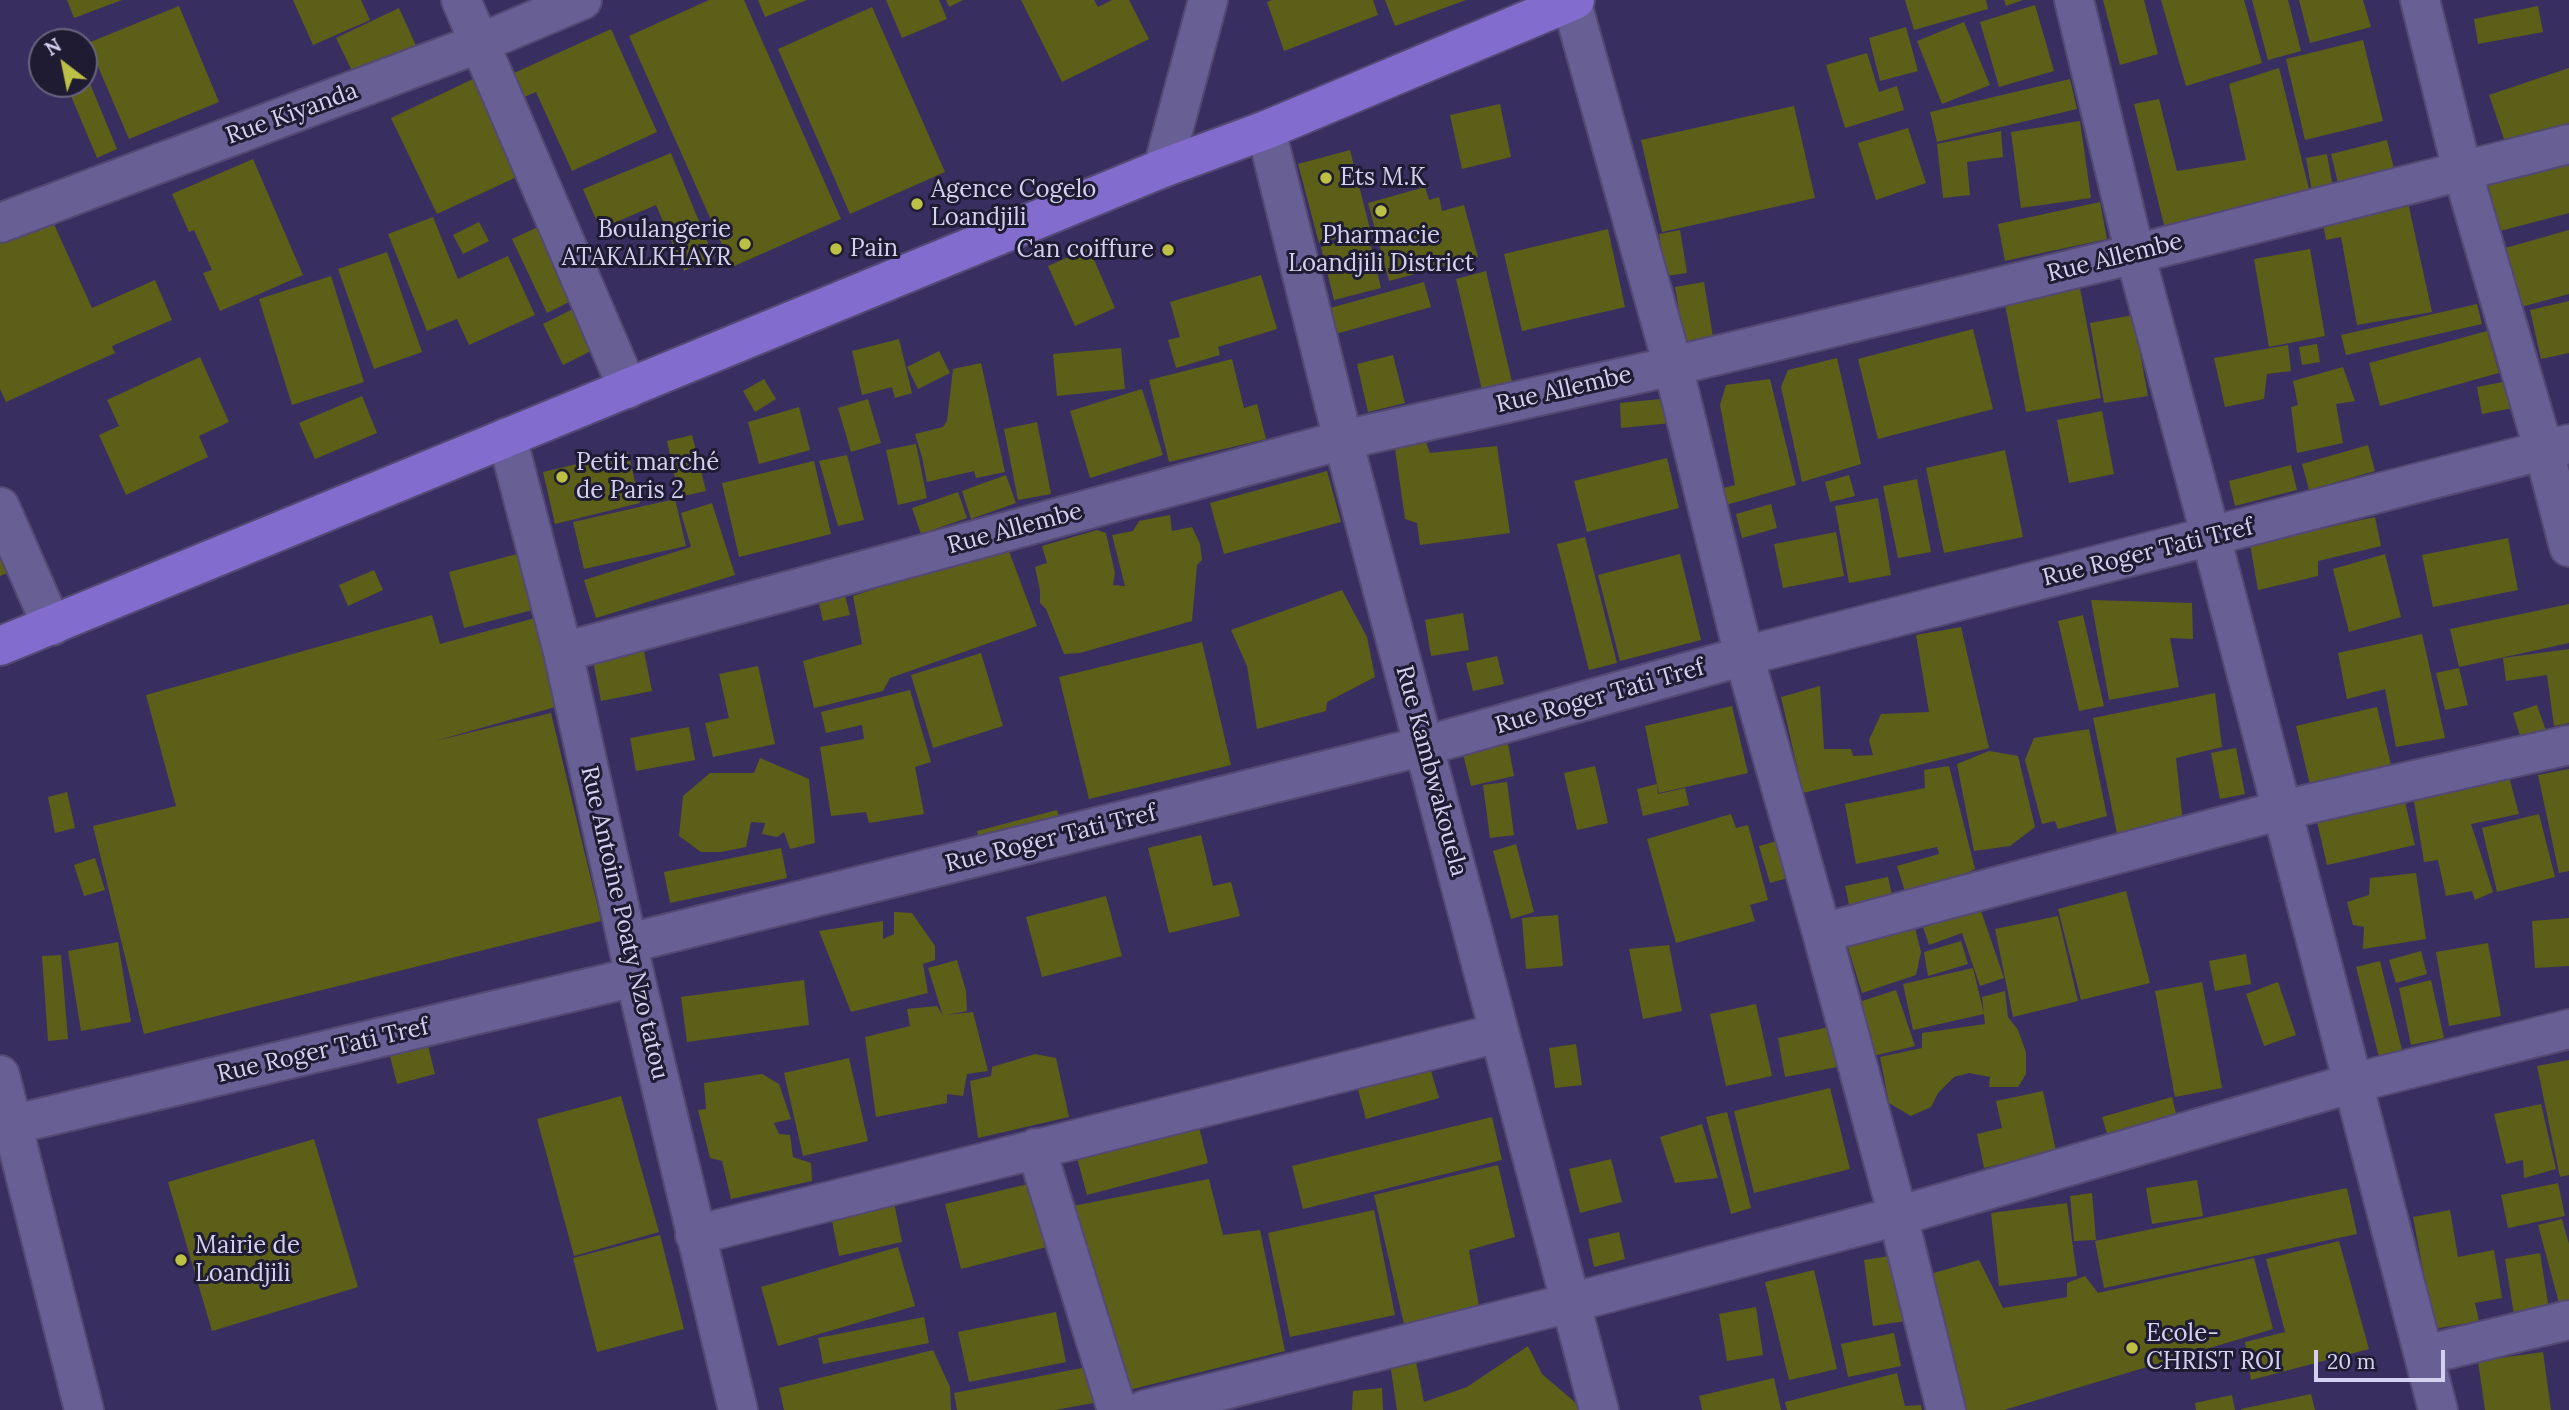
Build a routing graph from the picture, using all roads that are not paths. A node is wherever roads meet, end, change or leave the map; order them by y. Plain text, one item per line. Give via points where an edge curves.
1 (461, 0) edge
2 (582, 0) edge
3 (1208, 0) edge
4 (2074, 0) edge
5 (2420, 0) edge
6 (1572, 1) edge
7 (480, 43) junction
8 (1266, 130) junction
9 (2569, 144) edge
10 (1163, 168) junction
11 (2462, 170) junction
12 (0, 222) edge
13 (2135, 254) junction
14 (1673, 366) junction
15 (628, 389) junction
16 (507, 437) junction
17 (1343, 440) junction
18 (2556, 447) edge
19 (0, 507) edge
20 (2211, 537) junction
21 (2569, 547) edge
22 (52, 626) junction
23 (0, 646) edge
24 (563, 652) junction
25 (1744, 656) junction
26 (2569, 745) edge
27 (1424, 747) junction
28 (2282, 810) junction
29 (1822, 933) junction
30 (632, 960) junction
31 (2569, 1028) edge
32 (1499, 1033) junction
33 (1, 1083) edge
34 (2353, 1083) junction
35 (11, 1125) junction
36 (1036, 1148) junction
37 (1898, 1216) junction
38 (695, 1235) junction
39 (1570, 1303) junction
40 (2569, 1320) edge
41 (2424, 1355) junction
42 (84, 1410) edge
43 (738, 1410) edge
44 (1117, 1410) edge
45 (1144, 1410) edge
46 (1598, 1410) edge
47 (1946, 1410) edge
48 (2438, 1410) edge

1 - 7 street
2 - 7 street, Rue Kiyanda
3 - 10 street
4 - 13 street
5 - 11 street
6 - 8 highway
6 - 14 street
7 - 12 street, Rue Kiyanda
7 - 15 street
8 - 10 highway
8 - 17 street, Rue Kambwakouela
9 - 11 street, Rue Allembe
10 - 15 highway
11 - 13 street, Rue Allembe
11 - 18 street
13 - 14 street, Rue Allembe
13 - 20 street
14 - 17 street, Rue Allembe
14 - 25 street
15 - 16 highway
16 - 22 highway
16 - 24 street, Rue Antoine Poaty Nzo tatou
17 - 24 street, Rue Allembe
17 - 27 street, Rue Kambwakouela
18 - 20 street, Rue Roger Tati Tref
18 - 21 street
19 - 22 street
20 - 25 street, Rue Roger Tati Tref
20 - 28 street
22 - 23 highway
24 - 30 street, Rue Antoine Poaty Nzo tatou
25 - 27 street, Rue Roger Tati Tref
25 - 29 street
26 - 28 street
27 - 30 street, Rue Roger Tati Tref
27 - 32 street, Rue Kambwakouela
28 - 29 street
28 - 34 street
29 - 37 street
30 - 35 street, Rue Roger Tati Tref
30 - 38 street, Rue Antoine Poaty Nzo tatou
31 - 34 street
32 - 36 street
32 - 39 street, Rue Kambwakouela
33 - 35 street
34 - 37 street
34 - 41 street
35 - 42 street
36 - 38 street
36 - 44 street
37 - 39 street
37 - 47 street
38 - 43 street, Rue Antoine Poaty Nzo tatou
39 - 45 street
39 - 46 street, Rue Kambwakouela
40 - 41 street
41 - 48 street

